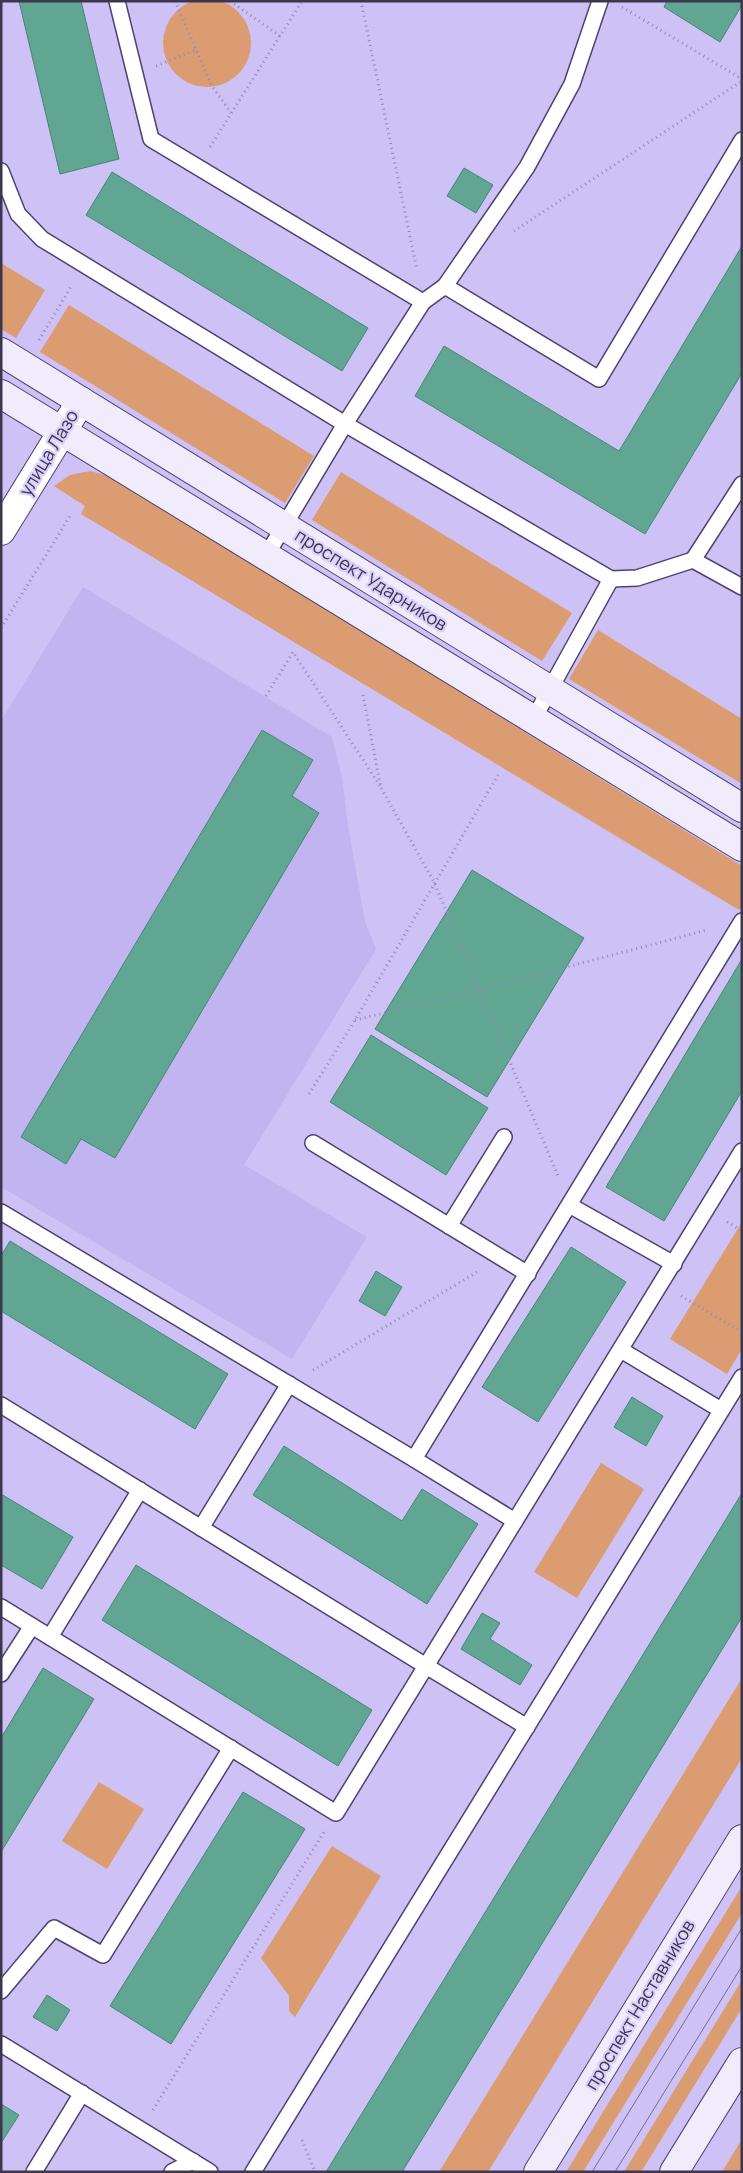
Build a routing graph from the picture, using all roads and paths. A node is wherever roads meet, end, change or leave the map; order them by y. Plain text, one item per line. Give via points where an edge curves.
1 (117, 1) edge
2 (175, 1) edge
3 (230, 1) edge
4 (302, 1) edge
5 (361, 1) edge
6 (600, 1) edge
7 (620, 6) dead end
8 (280, 36) junction
9 (196, 50) junction
10 (167, 62) dead end
11 (742, 80) edge
12 (231, 113) junction
13 (742, 140) edge
14 (197, 168) junction
15 (1, 171) edge
16 (510, 233) dead end
17 (445, 286) junction
18 (68, 293) dead end
19 (424, 302) junction
20 (36, 344) dead end
21 (1, 352) edge
22 (1, 394) edge
23 (81, 401) junction
24 (345, 424) junction
25 (62, 432) junction
26 (742, 484) edge
27 (70, 516) dead end
28 (284, 526) junction
29 (1, 531) edge
30 (266, 556) junction
31 (693, 560) junction
32 (611, 579) junction
33 (742, 587) edge
34 (1, 628) edge
35 (550, 690) junction
36 (364, 695) dead end
37 (266, 696) dead end
38 (534, 720) junction
39 (498, 775) dead end
40 (381, 788) junction
41 (742, 808) edge
42 (742, 847) edge
43 (434, 882) junction
44 (742, 921) edge
45 (480, 990) junction
46 (355, 1020) junction
47 (308, 1094) dead end
48 (504, 1136) dead end
49 (313, 1142) dead end
50 (742, 1151) edge
51 (570, 1206) junction
52 (1, 1212) edge
53 (449, 1226) junction
54 (502, 1258) junction
55 (674, 1264) junction
56 (528, 1274) junction
57 (661, 1284) junction
58 (742, 1332) edge
59 (621, 1350) junction
60 (742, 1377) edge
61 (289, 1384) junction
62 (1, 1404) edge
63 (721, 1410) junction
64 (414, 1459) junction
65 (140, 1490) junction
66 (515, 1521) junction
67 (201, 1528) junction
68 (1, 1607) edge
69 (32, 1626) junction
70 (50, 1636) junction
71 (426, 1666) junction
72 (1, 1674) edge
73 (526, 1726) junction
74 (231, 1748) junction
75 (336, 1813) junction
76 (742, 1839) edge
77 (1, 1991) edge
78 (1, 2044) edge
79 (742, 2062) edge
80 (82, 2094) junction
81 (141, 2130) junction
82 (193, 2161) junction
83 (34, 2172) edge
84 (172, 2172) edge
85 (210, 2172) edge
86 (253, 2172) edge
87 (538, 2172) edge
88 (674, 2172) edge

1 - 14 lane via 151,139
2 - 9 path
3 - 8 path
4 - 8 path
5 - 19 path
6 - 17 lane via 572,84 527,167
7 - 11 path
8 - 12 path
9 - 10 path
9 - 12 path via 212,86
11 - 16 path
12 - 14 path
13 - 17 lane via 599,380
14 - 19 lane
15 - 24 lane via 18,214 42,239
17 - 19 lane
18 - 20 path
19 - 24 lane
21 - 23 street, проспект Ударников
22 - 25 street, проспект Ударников
23 - 25 street, улица Лазо
23 - 28 street, проспект Ударников
24 - 28 lane
24 - 32 lane
25 - 29 street, улица Лазо
25 - 30 street, проспект Ударников
26 - 31 lane
27 - 34 path
28 - 30 lane
28 - 35 street, проспект Ударников
30 - 38 street, проспект Ударников
31 - 32 lane via 637,578
31 - 33 lane
32 - 35 lane
35 - 38 lane
35 - 41 street, проспект Ударников
36 - 40 path
37 - 40 path via 293,652
38 - 42 street, проспект Ударников
39 - 43 path
40 - 43 path
43 - 45 path
43 - 46 path
44 - 45 path
44 - 51 lane
45 - 46 path
45 - 51 path
46 - 47 path
48 - 53 lane
49 - 53 lane
50 - 55 lane
51 - 55 lane
51 - 56 lane
52 - 61 lane
53 - 54 lane
54 - 56 lane
54 - 61 path
55 - 57 lane
56 - 64 lane
57 - 58 path
57 - 59 lane
59 - 63 lane
59 - 66 lane
60 - 63 lane
61 - 64 lane
61 - 67 lane
62 - 65 lane
63 - 73 lane
64 - 66 lane
65 - 67 lane
65 - 70 lane
66 - 71 lane
67 - 71 lane
68 - 69 lane
69 - 70 lane
69 - 72 lane
70 - 74 lane
71 - 73 lane
71 - 75 lane
73 - 86 lane
74 - 75 lane
74 - 77 lane via 102,1956 54,1928
75 - 81 path
76 - 87 street, проспект Наставников
78 - 80 lane
79 - 88 street
80 - 81 lane
80 - 83 lane
81 - 82 lane
82 - 84 lane
82 - 85 lane

